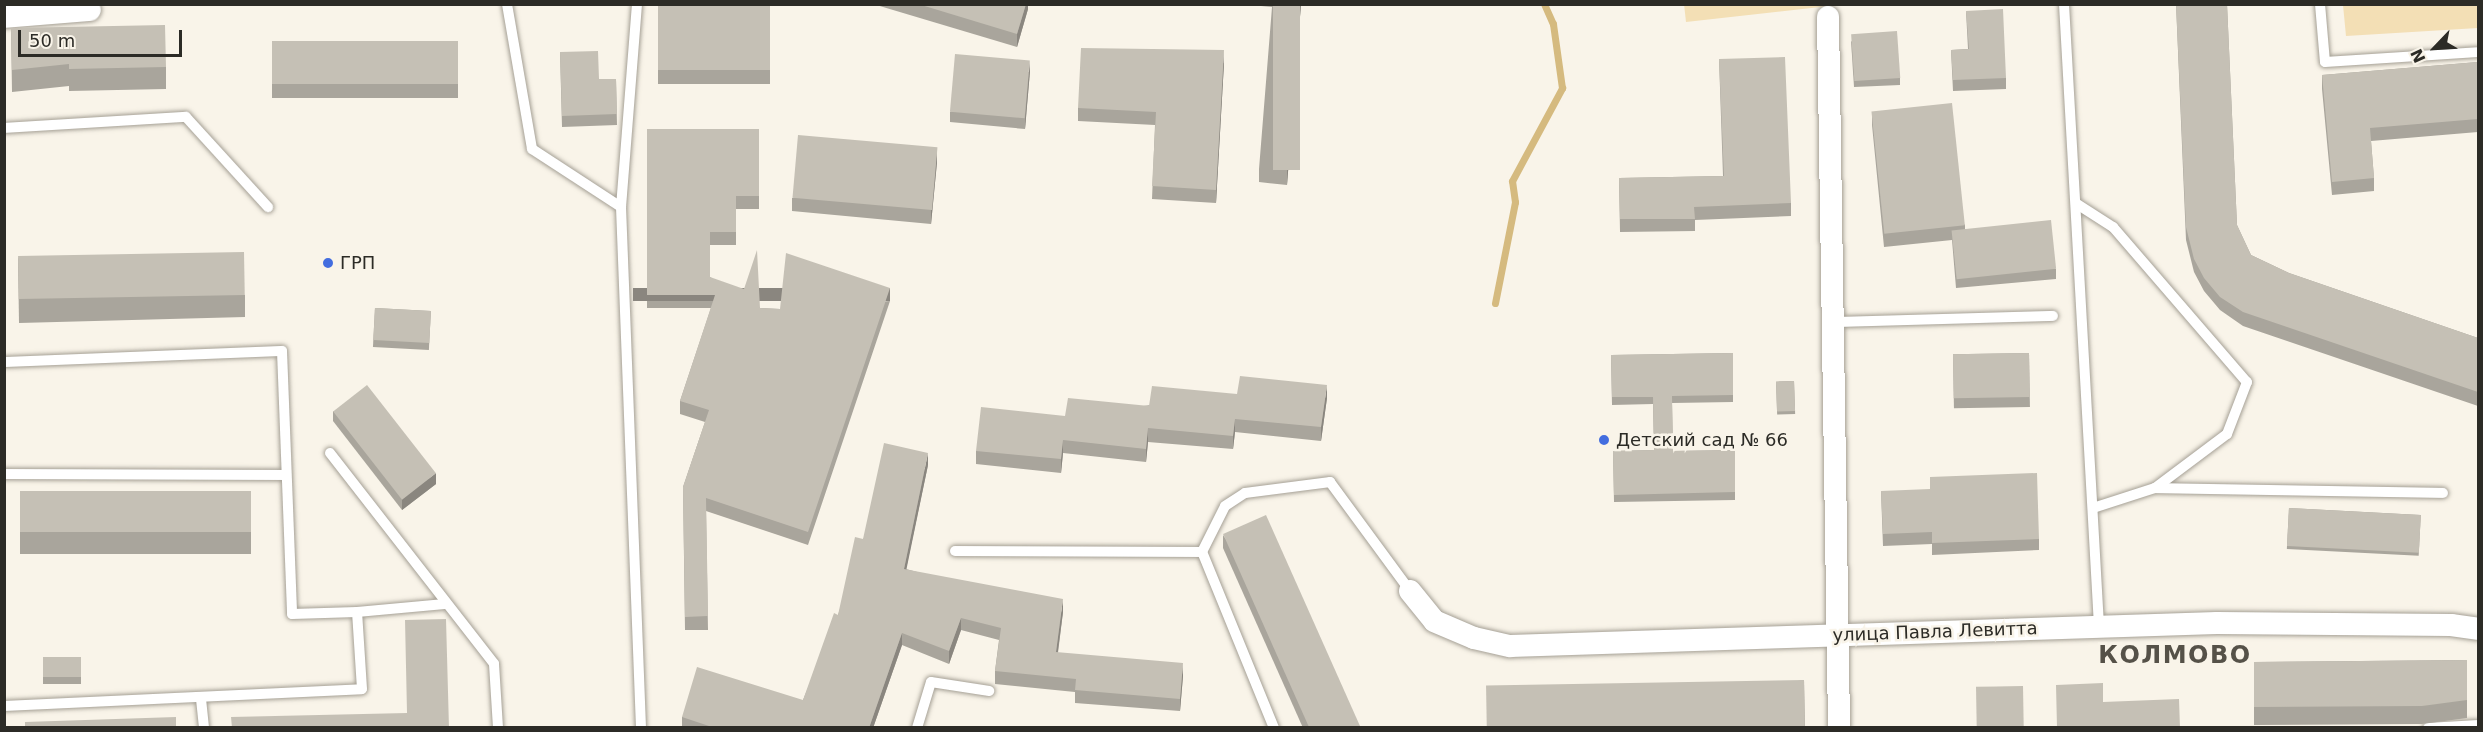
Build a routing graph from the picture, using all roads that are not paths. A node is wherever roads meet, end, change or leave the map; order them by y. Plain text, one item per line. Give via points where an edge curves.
1 (507, 4) edge
2 (636, 4) edge
3 (2064, 4) edge
4 (2320, 4) edge
5 (90, 10) dead end
6 (4, 17) edge
7 (1828, 17) dead end
8 (2478, 52) edge
9 (4, 128) edge
10 (2077, 204) junction
11 (268, 207) dead end
12 (621, 207) junction
13 (2053, 316) dead end
14 (1833, 322) junction
15 (4, 362) edge
16 (330, 453) dead end
17 (4, 474) edge
18 (285, 475) junction
19 (2155, 488) junction
20 (2443, 493) dead end
21 (2093, 508) junction
22 (955, 551) dead end
23 (1202, 552) junction
24 (1410, 591) joint
25 (445, 604) junction
26 (357, 612) junction
27 (2099, 626) junction
28 (2478, 629) edge
29 (1838, 636) junction
30 (989, 691) dead end
31 (201, 699) junction
32 (4, 706) edge
33 (2478, 725) edge
34 (204, 728) edge
35 (498, 728) edge
36 (641, 728) edge
37 (916, 728) edge
38 (1274, 728) edge
39 (1839, 728) edge
40 (2428, 728) edge

1 - 12 lane via 532,149
2 - 12 lane
3 - 10 lane
4 - 8 lane via 2325,62
5 - 6 street
7 - 14 street
9 - 11 lane via 186,117
10 - 19 lane via 2113,227 2247,382 2227,434
10 - 21 lane
12 - 36 lane
13 - 14 lane
14 - 29 street
15 - 18 lane via 282,351
16 - 25 lane
17 - 18 lane
18 - 26 lane via 292,614
19 - 20 lane
19 - 21 lane
21 - 27 lane
22 - 23 lane
23 - 24 lane via 1225,506 1245,493 1330,482
23 - 38 lane
24 - 29 street, улица Павла Левитта via 1434,621 1474,638 1510,646
25 - 26 lane
25 - 35 lane via 494,664
26 - 31 lane via 362,689
27 - 28 street, улица Павла Левитта via 2229,623 2451,625
27 - 29 street, улица Павла Левитта
29 - 39 street
30 - 37 lane via 931,682
31 - 32 lane
31 - 34 lane
33 - 40 lane

